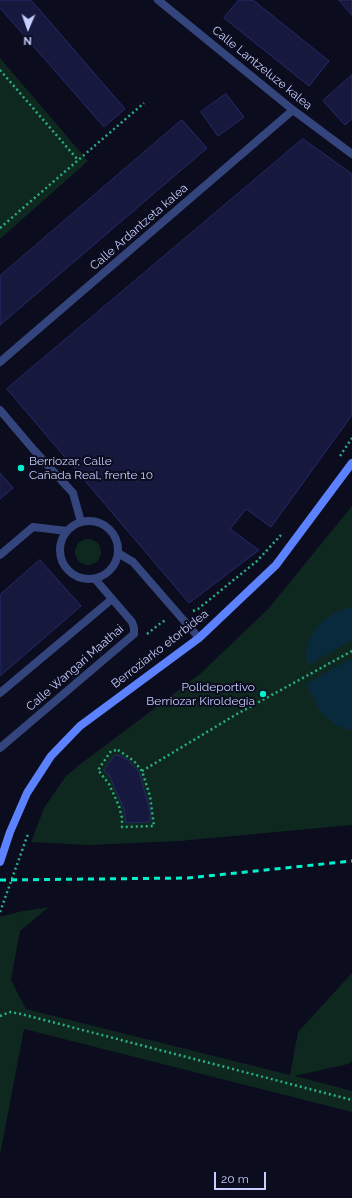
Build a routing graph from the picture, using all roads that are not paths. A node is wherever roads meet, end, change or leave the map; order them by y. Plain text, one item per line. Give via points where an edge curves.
1 (158, 0) edge
2 (293, 110) junction
3 (352, 154) edge
4 (0, 362) edge
5 (0, 410) edge
6 (352, 463) edge
7 (82, 522) junction
8 (67, 531) junction
9 (118, 553) junction
10 (0, 555) edge
11 (95, 579) junction
12 (112, 599) junction
13 (199, 638) junction
14 (0, 694) edge
15 (0, 748) edge
16 (0, 862) edge

1 - 2 street, Calle Lantzeluze kalea
2 - 3 street, Calle Lantzeluze kalea
2 - 4 street, Calle Ardantzeta kalea
5 - 7 street via 73,493
6 - 13 street, Berroziarko etorbidea via 276,565
7 - 8 street
7 - 9 street via 100,523 108,528 118,544
8 - 10 street via 33,527
8 - 11 street via 60,547 60,557 64,565 77,577
9 - 11 street via 111,570
9 - 13 street via 133,562
11 - 12 street, Calle Wangari Maathai
12 - 14 street
12 - 15 street, Calle Wangari Maathai via 132,622 134,634
13 - 16 street, Berroziarko etorbidea via 80,726 51,756 27,793

